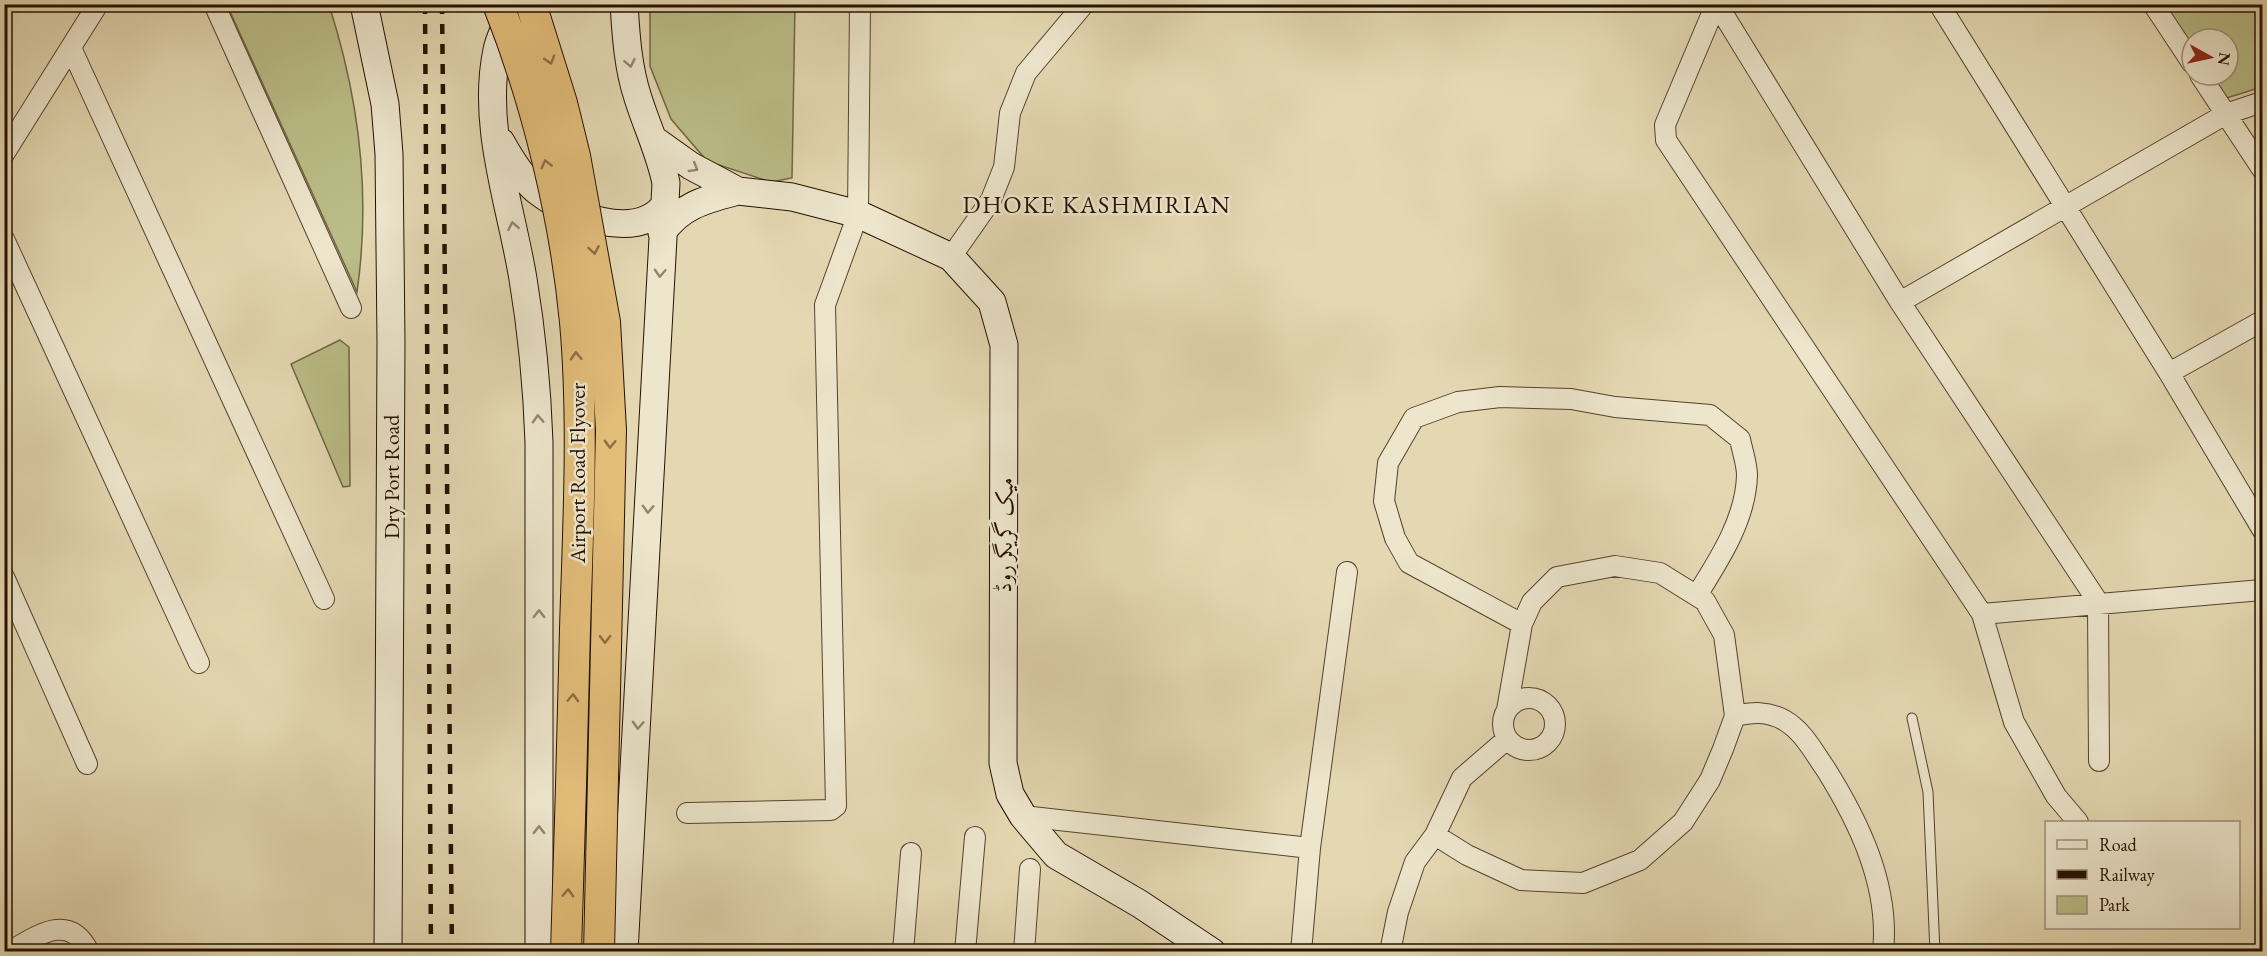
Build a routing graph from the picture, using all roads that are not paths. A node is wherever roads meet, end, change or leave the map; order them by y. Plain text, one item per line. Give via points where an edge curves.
1 (98, 4) edge
2 (214, 4) edge
3 (364, 4) edge
4 (498, 4) edge
5 (516, 4) edge
6 (531, 4) edge
7 (860, 4) edge
8 (1084, 4) edge
9 (1716, 4) edge
10 (1939, 4) edge
11 (2153, 4) edge
12 (626, 12) edge
13 (2180, 45) edge
14 (72, 50) junction
15 (2208, 87) edge
16 (2262, 102) edge
17 (2226, 114) junction
18 (494, 131) junction
19 (653, 140) junction
20 (4, 154) edge
21 (2262, 169) edge
22 (738, 191) junction
23 (665, 205) junction
24 (2064, 208) junction
25 (858, 214) junction
26 (663, 233) junction
27 (4, 239) edge
28 (951, 257) junction
29 (1900, 302) junction
30 (351, 308) dead end
31 (2262, 321) edge
32 (2169, 373) junction
33 (2262, 529) edge
34 (1347, 572) dead end
35 (4, 577) edge
36 (2262, 590) edge
37 (1697, 595) junction
38 (324, 599) dead end
39 (2098, 602) junction
40 (1982, 614) junction
41 (1522, 624) junction
42 (199, 663) dead end
43 (1507, 710) junction
44 (1735, 716) junction
45 (1912, 718) dead end
46 (1507, 739) junction
47 (2099, 761) dead end
48 (87, 764) dead end
49 (687, 813) dead end
50 (1023, 816) junction
51 (2077, 821) edge
52 (1435, 834) junction
53 (975, 837) dead end
54 (1310, 848) junction
55 (911, 853) dead end
56 (1030, 869) dead end
57 (9, 951) edge
58 (89, 951) edge
59 (388, 951) edge
60 (538, 951) edge
61 (566, 951) edge
62 (599, 951) edge
63 (624, 951) edge
64 (903, 951) edge
65 (965, 951) edge
66 (1024, 951) edge
67 (1212, 951) edge
68 (1301, 951) edge
69 (1390, 951) edge
70 (1883, 951) edge
71 (1935, 951) edge

1 - 14 street
2 - 30 street
3 - 59 main road, Dry Port Road via 385,104 389,154 392,365
61 -> 4 main road, Airport Road Flyover, bridge via 579,442 575,322 546,164 516,48
5 - 18 main road via 497,48 492,88
6 -> 62 main road, Airport Road Flyover, bridge via 575,156 605,322 611,430
7 - 25 street
8 - 28 street via 1026,73 1010,113 1004,167 991,200
9 - 29 street
9 - 40 street via 1665,125 1666,140
10 - 24 street
11 - 13 street
12 -> 19 main road via 628,55
14 - 20 street
14 - 38 street
15 - 17 street
16 - 17 street
17 - 21 street
17 - 24 street
18 - 23 main road via 536,190 565,207 619,225 640,222
60 -> 18 main road via 536,362
19 -> 22 main road, میک گریگر روڈ
19 - 23 main road via 666,183
22 - 25 main road, میک گریگر روڈ via 792,197
22 - 26 main road, میک گریگر روڈ via 696,203 678,213
23 - 26 main road
24 - 29 street
24 - 32 street
25 - 28 main road, میک گریگر روڈ
25 - 49 street via 825,305 836,806 831,810
26 -> 63 main road
27 - 42 street
28 - 50 main road, میک گریگر روڈ via 992,302 1004,345 1003,763 1010,794
29 - 39 street
31 - 32 street
32 - 33 street
34 - 54 street
35 - 48 street
36 - 39 street
37 - 41 street via 1660,573 1615,566 1557,577 1532,602
37 - 41 street via 1740,515 1747,475 1740,439 1710,415 1571,399 1500,397 1458,402 1414,418 1388,463 1384,501 1395,538 1409,563
37 - 44 street via 1705,601 1724,635
39 - 40 street
39 - 47 street
40 - 51 street via 2014,722 2056,796
41 - 43 street
43 - 46 street via 1502,724
43 - 46 street via 1521,699 1539,700 1555,720 1552,737 1539,749 1521,750
44 - 52 street via 1710,780 1683,822 1640,860 1583,883 1521,880 1467,855
44 - 70 street via 1759,711 1784,720 1805,738 1847,804 1873,865 1885,926
45 - 71 lane via 1928,792
46 - 52 street via 1462,778
50 - 54 street
50 - 67 main road, میک گریگر روڈ via 1056,855
52 - 69 street via 1414,862
53 - 65 street
54 - 68 street
55 - 64 street
56 - 66 street
57 - 58 street via 45,932 66,929 82,938

